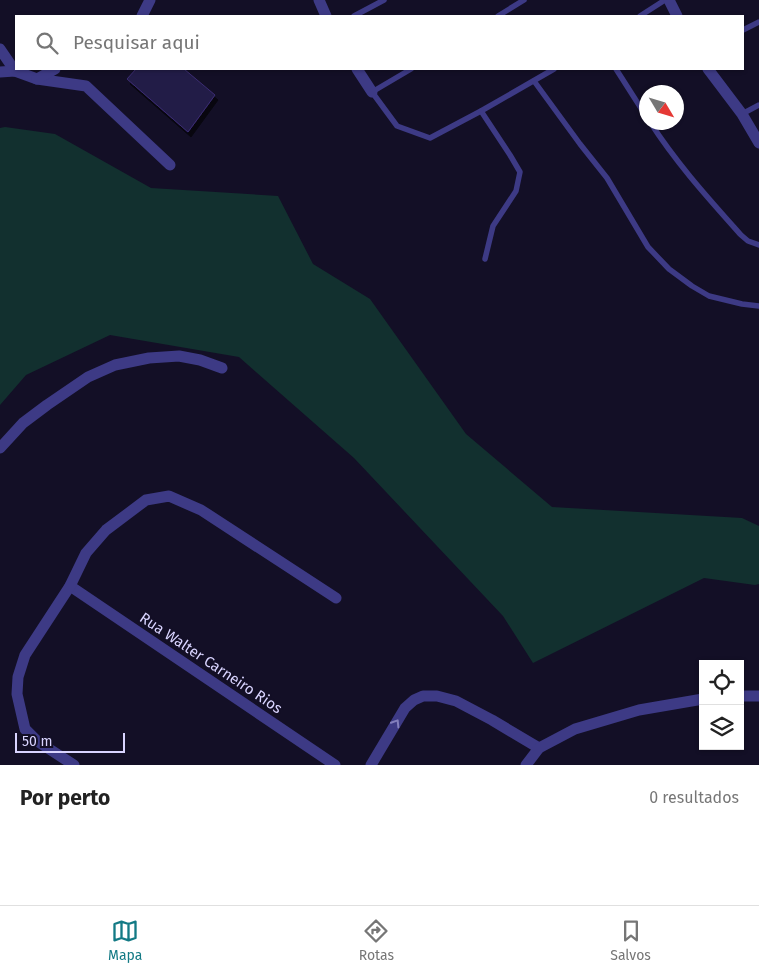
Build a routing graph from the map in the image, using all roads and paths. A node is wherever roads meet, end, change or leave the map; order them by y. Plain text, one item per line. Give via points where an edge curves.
1 (150, 0) edge
2 (319, 0) edge
3 (384, 0) edge
4 (524, 0) edge
5 (665, 0) edge
6 (669, 0) edge
7 (142, 15) edge
8 (326, 15) edge
9 (356, 15) edge
10 (500, 15) edge
11 (642, 15) edge
12 (676, 15) edge
13 (759, 22) edge
14 (744, 30) edge
15 (0, 49) edge
16 (53, 70) edge
17 (359, 70) edge
18 (408, 70) edge
19 (552, 70) edge
20 (617, 70) edge
21 (709, 70) edge
22 (15, 71) junction
23 (0, 72) edge
24 (37, 78) junction
25 (534, 81) junction
26 (372, 92) junction
27 (639, 105) edge
28 (759, 105) edge
29 (482, 111) junction
30 (742, 114) junction
31 (656, 130) edge
32 (759, 143) edge
33 (170, 165) dead end
34 (759, 245) edge
35 (485, 258) dead end
36 (759, 306) edge
37 (222, 368) dead end
38 (0, 448) edge
39 (70, 586) junction
40 (336, 598) dead end
41 (744, 696) edge
42 (759, 696) edge
43 (699, 700) edge
44 (539, 748) junction
45 (74, 765) edge
46 (335, 765) edge
47 (371, 765) edge
48 (526, 765) edge

1 - 7 street
2 - 8 street
3 - 9 lane
4 - 10 lane
5 - 11 lane
6 - 12 street
13 - 14 lane
15 - 22 street
16 - 24 street
17 - 26 street
18 - 26 lane
19 - 25 lane
20 - 27 lane
21 - 30 street
22 - 23 street
22 - 24 street
24 - 33 street via 86,86
25 - 29 lane
25 - 36 lane via 607,178 648,247 669,269 709,296
26 - 29 lane via 397,126 430,138
28 - 30 lane
29 - 35 lane via 520,172 516,191 493,226
30 - 32 street
31 - 34 lane via 705,196 741,235
37 - 38 street via 179,356 115,365 88,377 47,405 23,423
39 - 40 street via 86,553 106,530 146,500 169,496 202,510
39 - 45 street via 25,655 18,676 17,694 25,729 37,741
39 - 46 street, Rua Walter Carneiro Rios
41 - 42 street
43 - 44 street via 639,710 575,730
47 -> 44 street via 405,708 423,696 456,701
44 - 48 street

